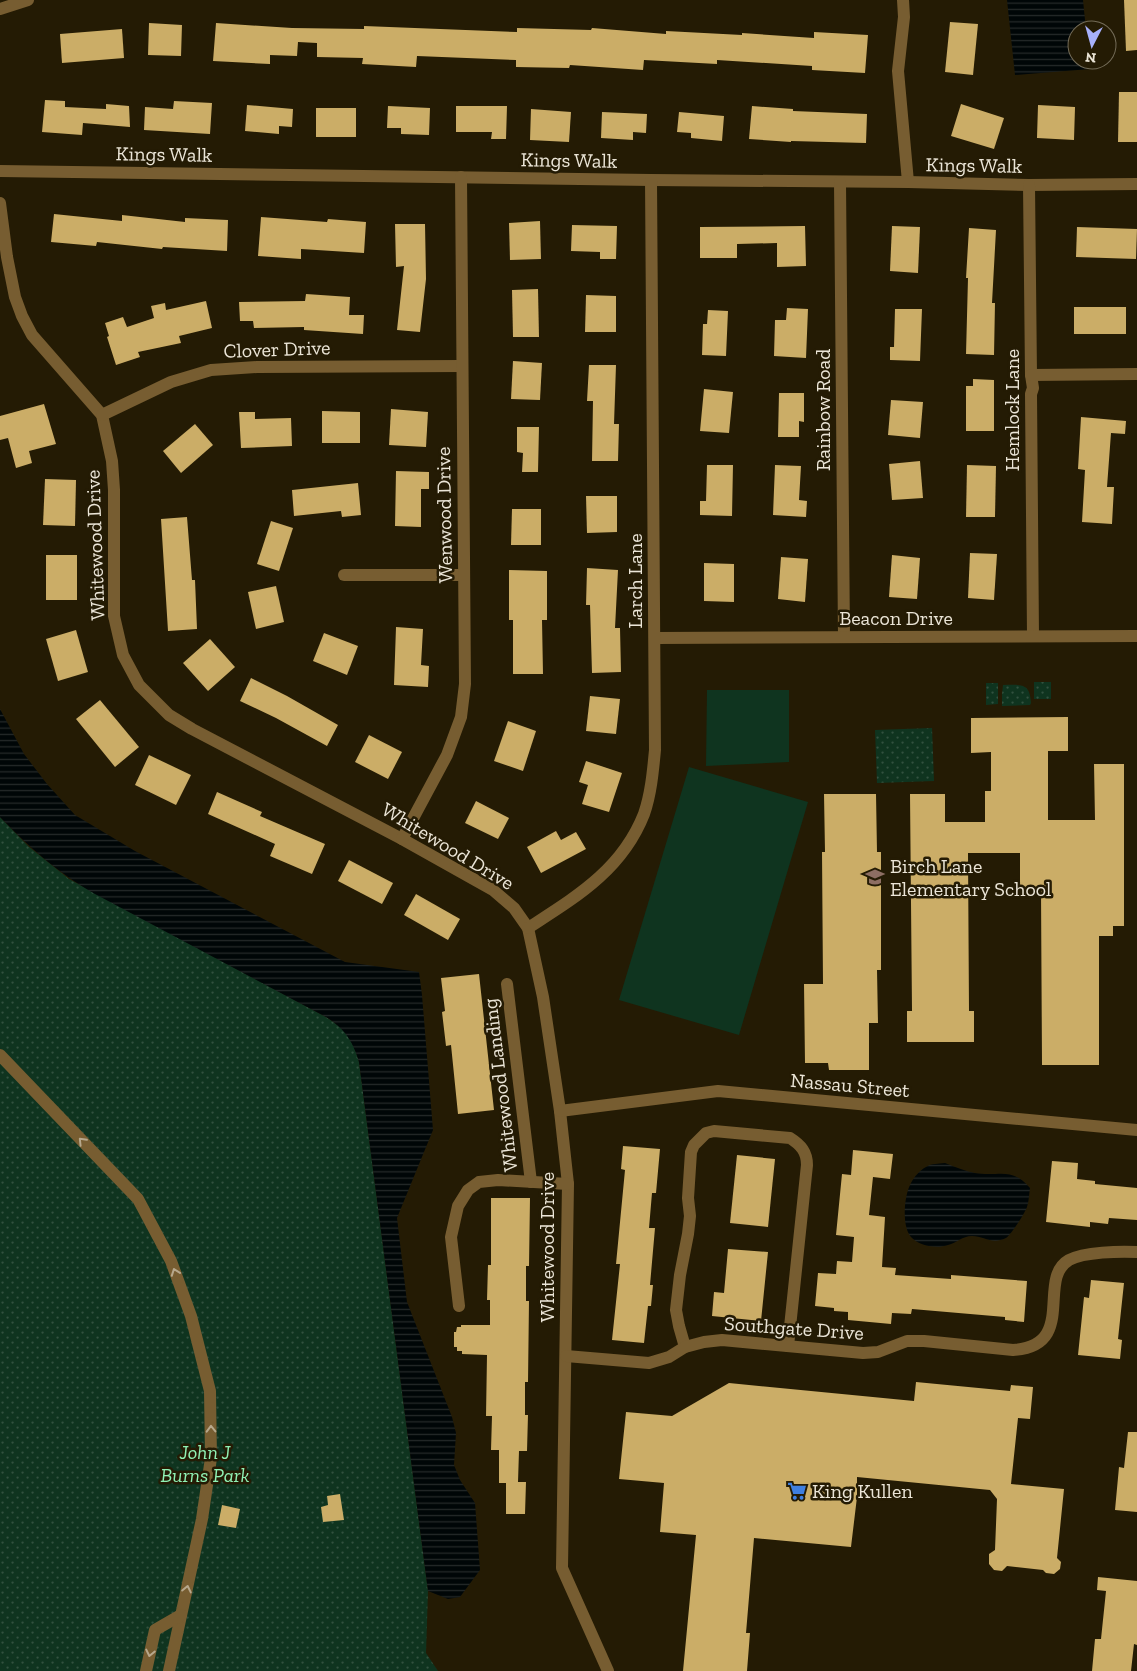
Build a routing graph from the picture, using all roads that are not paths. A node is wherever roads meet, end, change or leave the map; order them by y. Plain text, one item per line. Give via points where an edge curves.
1 (28, 0) edge
2 (903, 0) edge
3 (0, 8) edge
4 (0, 171) edge
5 (461, 177) junction
6 (651, 180) junction
7 (840, 182) junction
8 (908, 182) junction
9 (1137, 184) edge
10 (1029, 185) junction
11 (0, 203) edge
12 (462, 366) junction
13 (1137, 374) edge
14 (1031, 375) junction
15 (102, 415) junction
16 (344, 575) dead end
17 (464, 575) junction
18 (1033, 636) junction
19 (1137, 636) edge
20 (844, 637) junction
21 (654, 638) junction
22 (402, 839) junction
23 (528, 928) junction
24 (508, 984) dead end
25 (0, 1055) edge
26 (560, 1111) junction
27 (1137, 1130) edge
28 (531, 1182) junction
29 (568, 1184) junction
30 (1137, 1252) edge
31 (459, 1306) dead end
32 (788, 1346) junction
33 (685, 1347) junction
34 (566, 1356) junction
35 (181, 1615) junction
36 (146, 1671) edge
37 (169, 1671) edge
38 (608, 1671) edge

1 - 3 street
2 - 8 street via 898,71
4 - 5 street, Kings Walk
5 - 6 street, Kings Walk
5 - 12 street, Wenwood Drive
6 - 7 street, Kings Walk
6 - 21 street, Larch Lane
7 - 8 street, Kings Walk
7 - 20 street, Rainbow Road
8 - 10 street, Kings Walk
9 - 10 street, Kings Walk
10 - 14 street, Hemlock Lane
11 - 15 street, Whitewood Drive via 10,273 22,316 32,335
12 - 15 street, Clover Drive via 211,370 171,382
12 - 17 street, Wenwood Drive
13 - 14 street
14 - 18 street, Hemlock Lane
15 - 22 street, Whitewood Drive via 112,461 114,490 114,616 123,654 139,685 169,714 192,729
16 - 17 street
17 - 22 street, Wenwood Drive via 465,684 461,717 447,756
18 - 19 street, Beacon Drive
18 - 20 street, Beacon Drive
20 - 21 street, Beacon Drive
21 - 23 street, Larch Lane via 655,750 651,783 635,833 612,867 580,894
22 - 23 street, Whitewood Drive via 493,890 514,908
23 - 26 street, Whitewood Drive via 543,997
24 - 28 street, Whitewood Landing
35 -> 25 street via 202,1519 211,1458 210,1391 191,1316 171,1261 138,1199
26 - 27 street, Nassau Street via 718,1091
26 - 29 street, Whitewood Drive
28 - 29 street, Whitewood Landing
28 - 31 street, Whitewood Landing via 479,1182 468,1190 458,1206 451,1237
29 - 34 street, Whitewood Drive
30 - 32 street, Southgate Drive via 1092,1255 1068,1261 1057,1277 1051,1326 1045,1337 1025,1350 924,1341 907,1341 878,1352 862,1353
32 - 33 street, Southgate Drive via 722,1340
32 - 33 street via 807,1166 804,1151 790,1138 714,1131 700,1139 691,1152 690,1216 676,1310
33 - 34 street, Southgate Drive via 649,1363
34 - 38 street, Whitewood Drive via 562,1568
35 -> 36 street via 155,1630
35 - 37 street

